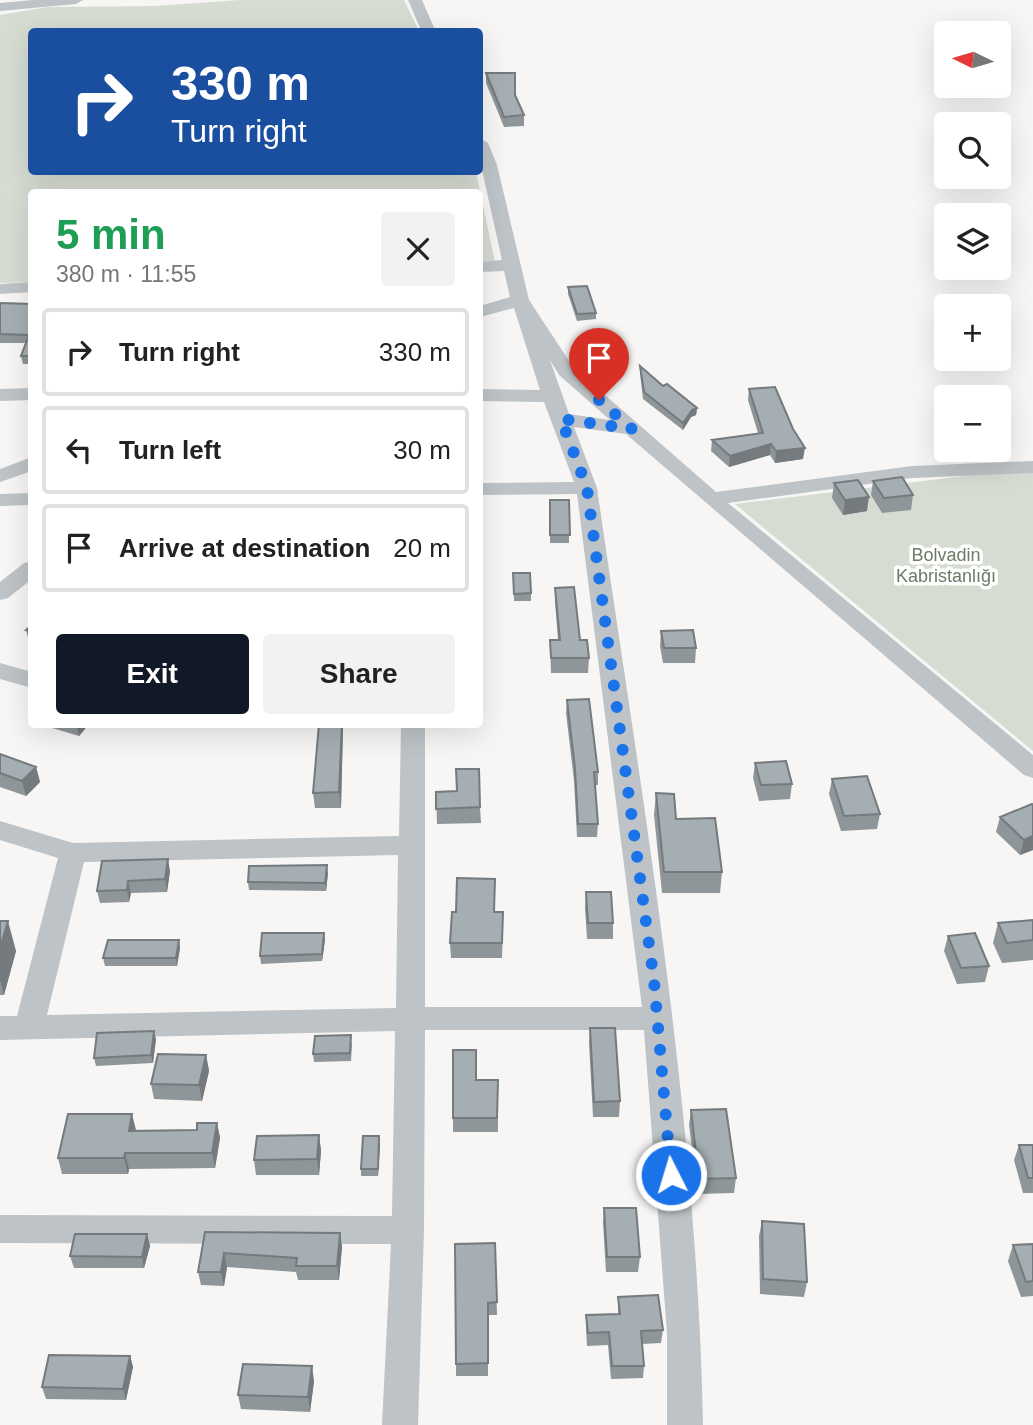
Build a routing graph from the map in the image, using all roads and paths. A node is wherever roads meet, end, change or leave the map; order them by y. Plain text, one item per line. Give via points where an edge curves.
1 (76, 0) edge
2 (415, 0) edge
3 (0, 8) edge
4 (427, 28) edge
5 (483, 151) edge
6 (510, 265) junction
7 (483, 267) edge
8 (28, 287) edge
9 (0, 289) edge
10 (520, 300) junction
11 (483, 311) edge
12 (28, 394) edge
13 (0, 395) edge
14 (483, 395) edge
15 (556, 407) junction
16 (632, 429) junction
17 (28, 465) edge
18 (1033, 467) edge
19 (0, 476) edge
20 (587, 488) junction
21 (483, 489) edge
22 (28, 499) edge
23 (711, 499) junction
24 (0, 500) edge
25 (28, 571) edge
26 (0, 593) edge
27 (0, 671) edge
28 (28, 679) edge
29 (413, 728) edge
30 (1033, 769) edge
31 (0, 830) edge
32 (411, 845) junction
33 (73, 853) junction
34 (658, 1018) junction
35 (411, 1019) junction
36 (14, 1028) edge
37 (0, 1229) edge
38 (408, 1230) junction
39 (400, 1425) edge
40 (685, 1425) edge

1 - 3 street
2 - 4 street
5 - 6 street
6 - 7 street
6 - 10 street
8 - 9 street
10 - 11 street
10 - 15 street
10 - 16 street via 566,371
12 - 13 street
14 - 15 street
15 - 16 street
15 - 20 street
16 - 23 street
17 - 19 street
18 - 23 street via 972,466
20 - 21 street
20 - 34 street
22 - 24 street
23 - 30 street
25 - 26 street
27 - 28 street
29 - 32 street
31 - 33 street
32 - 33 street
32 - 35 street
33 - 36 street
34 - 35 street
34 - 40 street via 684,1333
35 - 36 street
35 - 38 street
37 - 38 street
38 - 39 street

